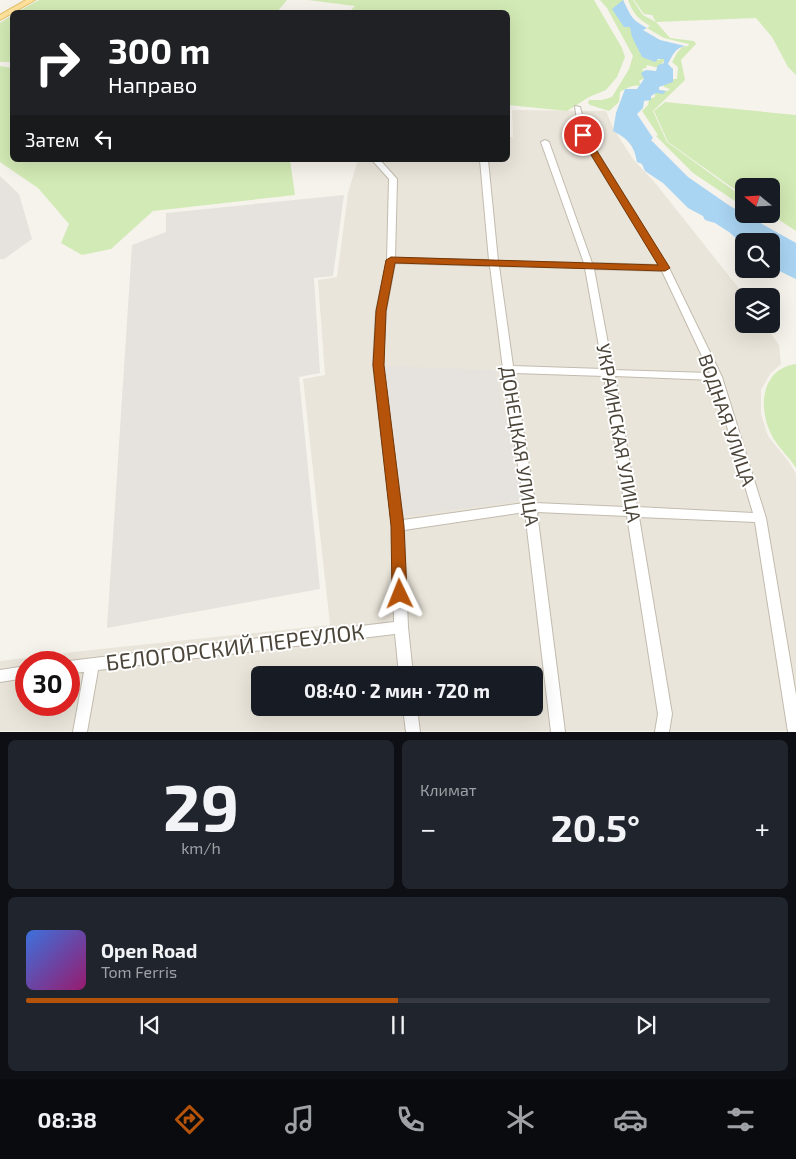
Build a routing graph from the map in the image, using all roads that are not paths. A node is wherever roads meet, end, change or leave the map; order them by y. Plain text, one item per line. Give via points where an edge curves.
1 (31, 0) edge
2 (14, 10) edge
3 (577, 107) dead end
4 (544, 142) dead end
5 (378, 162) edge
6 (484, 162) edge
7 (391, 260) junction
8 (494, 264) junction
9 (589, 266) junction
10 (665, 268) junction
11 (508, 369) junction
12 (609, 373) junction
13 (717, 377) junction
14 (530, 507) junction
15 (632, 511) junction
16 (760, 518) junction
17 (398, 526) junction
18 (400, 627) junction
19 (92, 664) junction
20 (80, 666) edge
21 (405, 666) edge
22 (15, 674) edge
23 (0, 676) edge
24 (411, 716) edge
25 (80, 732) edge
26 (413, 732) edge
27 (558, 732) edge
28 (662, 732) edge
29 (795, 732) edge

1 - 2 main road
3 - 10 street, ВОДНАЯ УЛИЦА via 583,135
4 - 9 street, УКРАИНСКАЯ УЛИЦА
5 - 7 street via 393,179
6 - 8 street, ДОНЕЦКАЯ УЛИЦА
7 - 8 street
7 - 17 street via 381,311 378,365
8 - 9 street
8 - 11 street, ДОНЕЦКАЯ УЛИЦА
9 - 10 street
9 - 12 street, УКРАИНСКАЯ УЛИЦА
10 - 13 street, ВОДНАЯ УЛИЦА
11 - 12 street
11 - 14 street, ДОНЕЦКАЯ УЛИЦА
12 - 13 street
12 - 15 street, УКРАИНСКАЯ УЛИЦА
13 - 16 street, ВОДНАЯ УЛИЦА
14 - 15 street
14 - 17 street
14 - 27 street, ДОНЕЦКАЯ УЛИЦА
15 - 16 street
15 - 28 street, УКРАИНСКАЯ УЛИЦА via 665,714
16 - 29 street, ВОДНАЯ УЛИЦА
17 - 18 street
18 - 19 street, БЕЛОГОРСКИЙ ПЕРЕУЛОК
18 - 21 street
19 - 20 street, БЕЛОГОРСКИЙ ПЕРЕУЛОК
19 - 25 street
22 - 23 street
24 - 26 street

